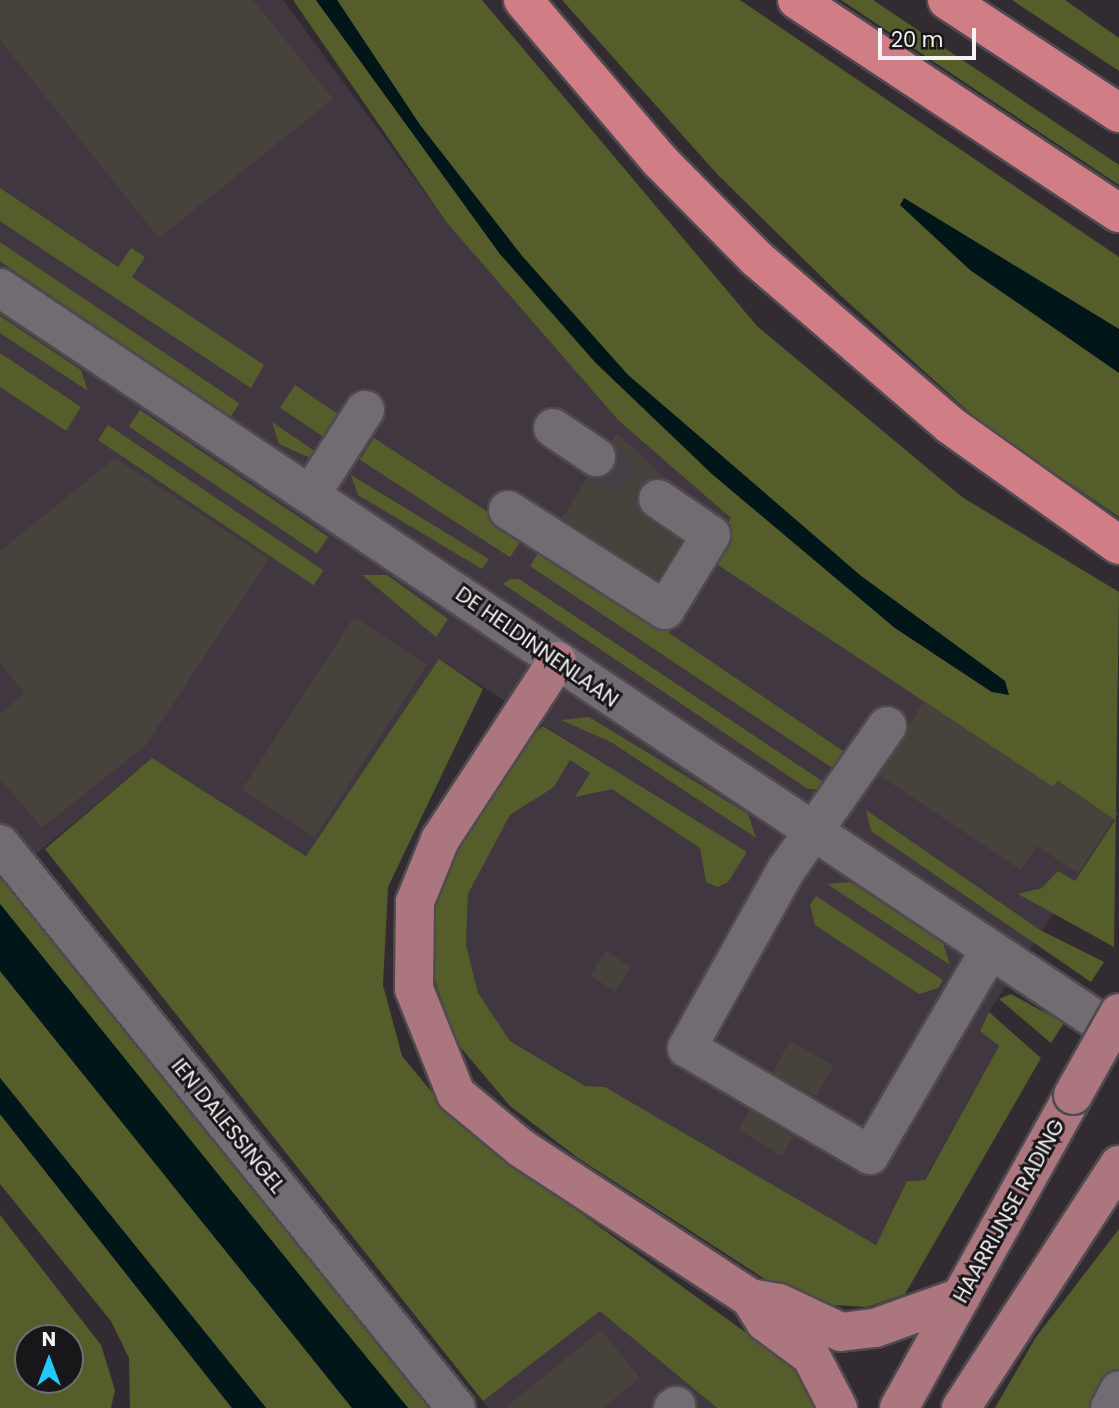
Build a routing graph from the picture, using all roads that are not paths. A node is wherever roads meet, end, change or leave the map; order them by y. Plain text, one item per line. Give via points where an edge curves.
1 (523, 0) edge
2 (797, 0) edge
3 (947, 0) edge
4 (1119, 113) edge
5 (1119, 213) edge
6 (0, 288) edge
7 (365, 410) dead end
8 (552, 428) dead end
9 (596, 457) tunnel mouth
10 (311, 494) junction
11 (658, 499) tunnel mouth
12 (508, 510) dead end
13 (1119, 545) edge
14 (557, 661) junction
15 (887, 726) dead end
16 (809, 834) junction
17 (0, 844) edge
18 (988, 953) junction
19 (1119, 1013) edge
20 (1119, 1035) edge
21 (1119, 1165) edge
22 (961, 1297) junction
23 (750, 1298) junction
24 (1119, 1390) edge
25 (456, 1408) edge
26 (838, 1408) edge
27 (899, 1408) edge
28 (961, 1408) edge
29 (1110, 1408) edge

1 - 13 highway via 660,160 756,258 950,425
2 - 5 highway
3 - 4 highway
6 - 10 street, DE HELDINNENLAAN
7 - 10 street
8 - 9 street
10 - 14 street, DE HELDINNENLAAN
11 - 12 street via 710,535 665,610
14 - 16 street, DE HELDINNENLAAN
14 - 23 main road via 440,840 415,902 414,989 424,1024 456,1094 511,1140
15 - 16 street
16 - 18 street, DE HELDINNENLAAN
16 - 18 street via 687,1048 870,1155
17 - 25 street, IEN DALESSINGEL
18 - 20 street, DE HELDINNENLAAN
19 - 22 main road, HAARRIJNSE RADING, bridge
21 - 28 main road
22 - 23 main road via 875,1328 841,1332 779,1303
22 - 27 main road, HAARRIJNSE RADING
23 - 26 main road via 765,1322 811,1356
24 - 29 street

